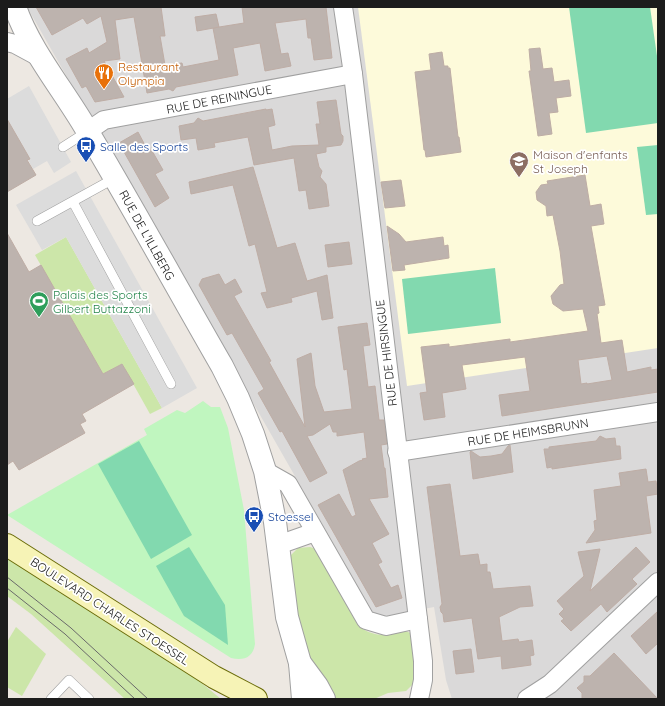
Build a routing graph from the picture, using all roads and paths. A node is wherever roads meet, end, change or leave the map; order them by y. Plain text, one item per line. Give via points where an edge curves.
1 (15, 7) edge
2 (343, 7) edge
3 (7, 42) edge
4 (41, 58) junction
5 (353, 74) junction
6 (88, 131) junction
7 (63, 147) dead end
8 (115, 178) junction
9 (73, 202) junction
10 (36, 222) dead end
11 (171, 384) dead end
12 (658, 412) edge
13 (398, 452) junction
14 (265, 471) junction
15 (315, 532) junction
16 (7, 545) edge
17 (278, 545) junction
18 (658, 582) edge
19 (418, 619) junction
20 (300, 663) junction
21 (214, 677) junction
22 (51, 699) edge
23 (89, 699) edge
24 (235, 699) edge
25 (256, 699) edge
26 (303, 699) edge
27 (324, 699) edge
28 (419, 699) edge
29 (527, 699) edge

1 - 4 street, RUE DE L'ILLBERG
2 - 5 street, RUE DE HIRSINGUE
3 - 4 street
4 - 6 street, RUE DE L'ILLBERG
5 - 6 street, RUE DE REININGUE via 104,120
5 - 13 street, RUE DE HIRSINGUE
6 - 7 lane
6 - 8 street, RUE DE L'ILLBERG
8 - 9 lane
8 - 14 street, RUE DE L'ILLBERG via 222,366 253,434
9 - 10 lane
9 - 11 lane
12 - 13 street, RUE DE HEIMSBRUNN
13 - 19 street, RUE DE HIRSINGUE
14 - 15 street via 288,484
14 - 17 street, RUE DE L'ILLBERG
15 - 17 street
15 - 19 street via 366,620 386,626
16 - 21 main road, BOULEVARD CHARLES STOESSEL
17 - 20 street, RUE DE L'ILLBERG via 287,617
18 - 29 street via 550,684
19 - 28 street, RUE DE HIRSINGUE via 424,670
20 - 26 street, RUE DE L'ILLBERG
20 - 27 street, RUE DE L'ILLBERG
21 - 24 main road, BOULEVARD CHARLES STOESSEL
21 - 25 main road, BOULEVARD CHARLES STOESSEL
22 - 23 lane via 69,680

